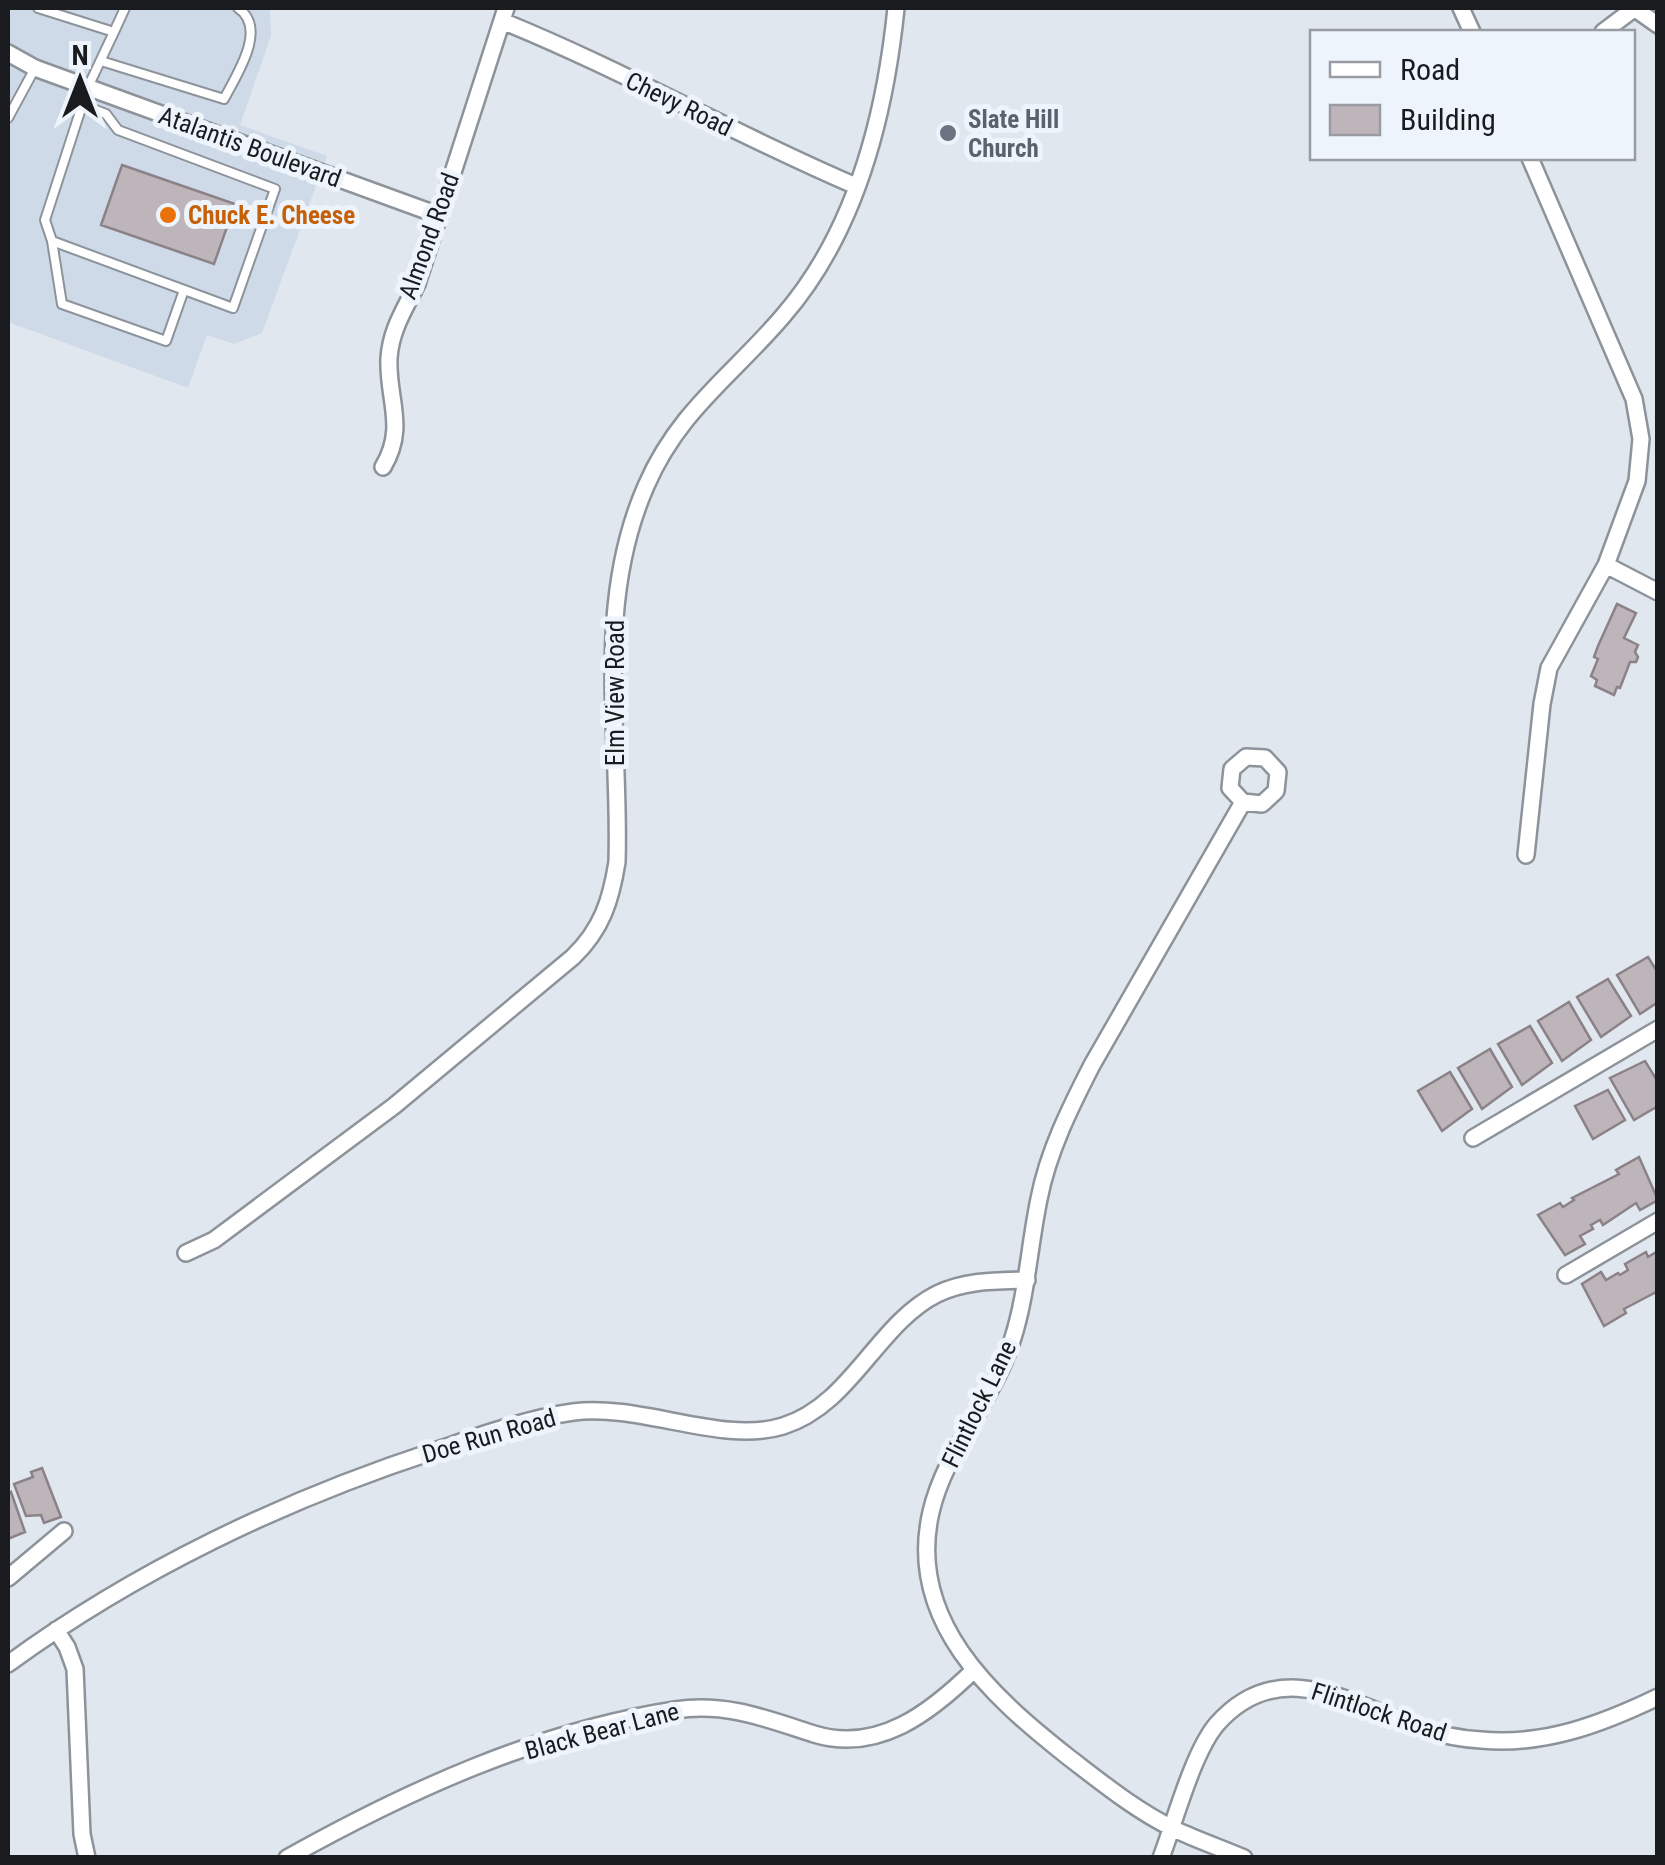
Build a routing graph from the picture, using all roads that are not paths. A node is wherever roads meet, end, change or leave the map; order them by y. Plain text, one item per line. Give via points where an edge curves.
1 (38, 8) edge
2 (125, 8) edge
3 (238, 8) edge
4 (896, 8) edge
5 (1634, 8) edge
6 (504, 14) edge
7 (1658, 25) edge
8 (1606, 30) edge
9 (114, 32) junction
10 (8, 53) edge
11 (102, 61) junction
12 (35, 68) junction
13 (88, 87) junction
14 (83, 104) junction
15 (8, 118) edge
16 (1531, 160) edge
17 (856, 186) junction
18 (438, 215) junction
19 (52, 241) junction
20 (184, 290) junction
21 (383, 467) dead end
22 (1606, 566) junction
23 (1658, 592) edge
24 (1243, 802) dead end
25 (1526, 855) dead end
26 (1658, 1029) edge
27 (1472, 1138) dead end
28 (1658, 1221) edge
29 (186, 1252) dead end
30 (1566, 1275) dead end
31 (1026, 1280) junction
32 (64, 1532) dead end
33 (8, 1578) edge
34 (56, 1630) junction
35 (8, 1664) edge
36 (974, 1670) junction
37 (1658, 1697) edge
38 (1172, 1828) junction
39 (87, 1858) edge
40 (287, 1858) edge
41 (1161, 1858) edge
42 (1244, 1858) edge

1 - 9 lane
2 - 9 lane
3 - 11 lane via 252,34 224,99
4 - 17 street, Elm View Road via 884,91
5 - 7 street
5 - 8 street
6 - 17 street, Chevy Road
6 - 18 street, Almond Road
9 - 11 lane
10 - 12 street, Atalantis Boulevard
11 - 13 lane
12 - 13 street, Atalantis Boulevard
12 - 15 lane
13 - 14 lane
13 - 18 street, Atalantis Boulevard
14 - 19 lane via 45,220
14 - 20 lane via 106,114 118,130 275,190 233,308
16 - 22 street via 1639,419 1638,481
17 - 29 street, Elm View Road via 827,258 781,319 691,411 660,457 633,518 612,635 617,862 612,897 594,934 394,1106 214,1240
18 - 21 street, Almond Road via 393,335 396,423
19 - 20 lane
19 - 20 lane via 62,304 166,341
22 - 23 street
22 - 25 street via 1547,676
24 - 31 street, Flintlock Lane via 1070,1109 1039,1198
26 - 27 street
28 - 30 street
31 - 34 street, Doe Run Road via 976,1282 935,1295 827,1400 784,1426 744,1430 607,1411 574,1412 488,1433 318,1493 184,1557
31 - 36 street, Flintlock Lane via 1011,1344 937,1488 930,1516 930,1585 948,1634
32 - 33 street
34 - 35 street, Doe Run Road
34 - 39 street via 76,1669
36 - 38 street, Flintlock Lane via 1046,1739
36 - 40 street, Black Bear Lane via 914,1720 866,1737 837,1739 761,1715 702,1707 577,1733 419,1788
37 - 38 street, Flintlock Road via 1569,1733 1487,1741 1422,1729 1319,1690 1265,1692 1230,1712 1208,1735
38 - 41 street, Flintlock Road
38 - 42 street

